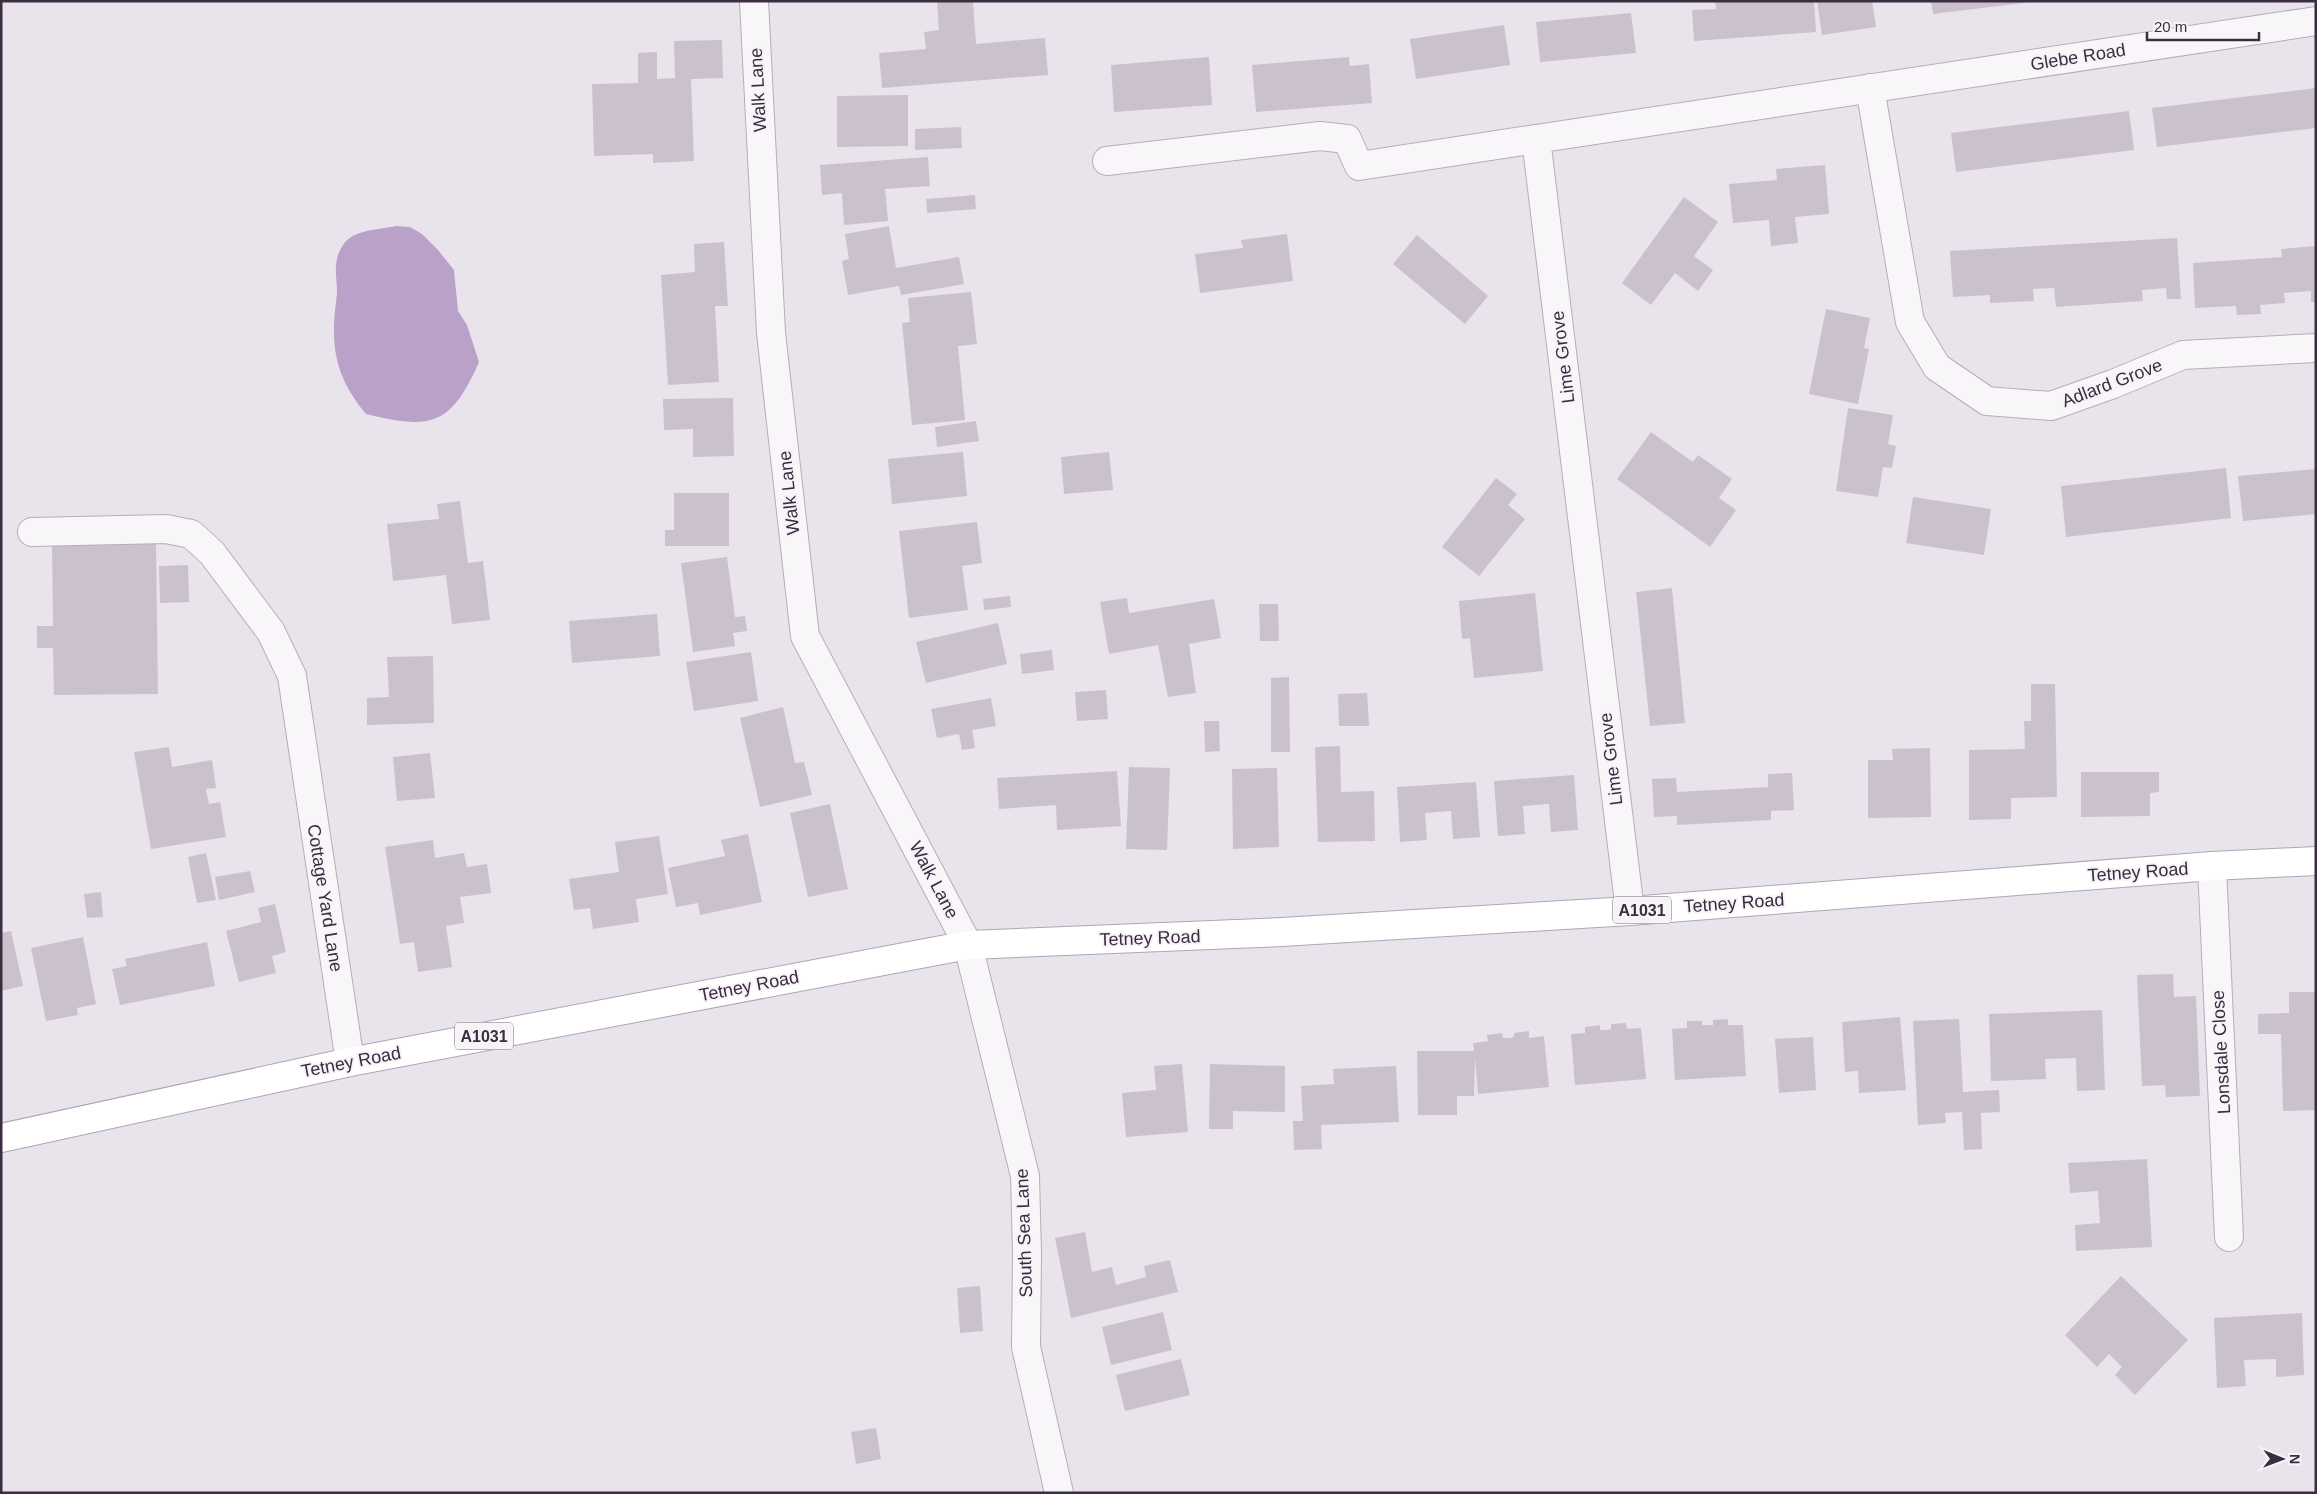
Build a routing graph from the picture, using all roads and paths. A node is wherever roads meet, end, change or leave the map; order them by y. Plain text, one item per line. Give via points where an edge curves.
1 (754, 1) edge
2 (2316, 21) edge
3 (1870, 88) junction
4 (1536, 139) junction
5 (1107, 161) dead end
6 (2316, 348) edge
7 (32, 532) dead end
8 (2316, 861) edge
9 (2212, 866) junction
10 (1630, 911) junction
11 (968, 945) junction
12 (350, 1062) junction
13 (1, 1138) edge
14 (2230, 1237) dead end
15 (1059, 1493) edge

1 - 11 street, Walk Lane via 771,332 805,636
2 - 3 street, Glebe Road
3 - 4 street
3 - 6 street, Adlard Grove via 1910,322 1936,367 1987,401 2051,406 2183,355
4 - 5 street via 1359,166 1347,140 1320,136
4 - 10 street, Lime Grove
7 - 12 street, Cottage Yard Lane via 166,529 191,534 212,553 271,632 292,676
8 - 9 main road, Tetney Road / A1031
9 - 10 main road, Tetney Road / A1031
9 - 14 street, Lonsdale Close
10 - 11 main road, Tetney Road / A1031 via 1282,932
11 - 12 main road, Tetney Road / A1031
11 - 15 street, South Sea Lane via 1025,1176 1026,1347
12 - 13 main road, Tetney Road / A1031

